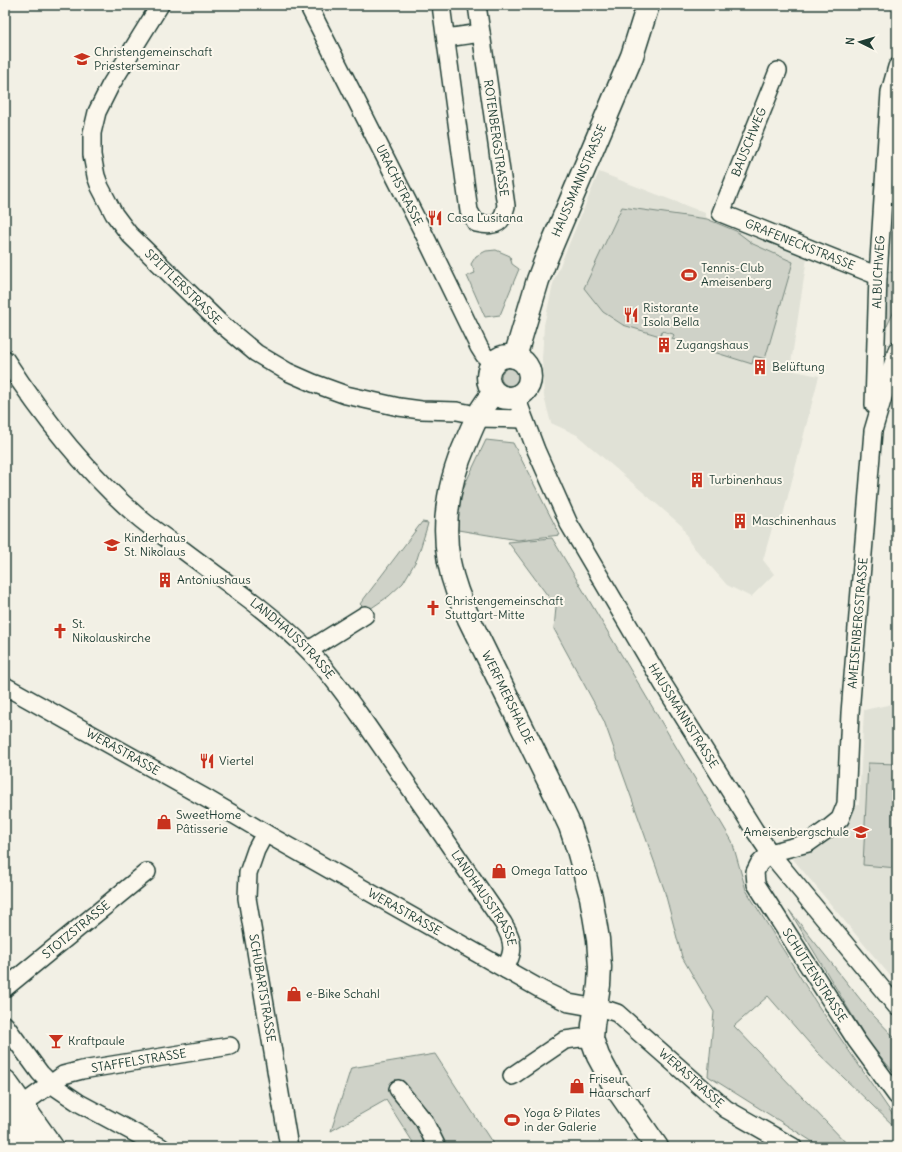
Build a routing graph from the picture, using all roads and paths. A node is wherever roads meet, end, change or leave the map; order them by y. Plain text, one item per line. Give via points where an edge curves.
1 (160, 5) edge
2 (308, 5) edge
3 (441, 5) edge
4 (478, 5) edge
5 (648, 5) edge
6 (481, 33) junction
7 (446, 38) junction
8 (897, 67) edge
9 (778, 71) dead end
10 (720, 213) joint
11 (878, 276) junction
12 (897, 350) edge
13 (515, 357) junction
14 (5, 359) edge
15 (493, 364) junction
16 (494, 393) junction
17 (516, 398) junction
18 (477, 418) junction
19 (523, 419) junction
20 (873, 430) junction
21 (365, 615) dead end
22 (309, 650) junction
23 (5, 686) edge
24 (265, 833) junction
25 (770, 853) junction
26 (148, 872) dead end
27 (504, 969) junction
28 (5, 988) edge
29 (897, 1007) edge
30 (596, 1008) junction
31 (5, 1025) edge
32 (592, 1039) junction
33 (230, 1046) dead end
34 (512, 1076) dead end
35 (5, 1081) edge
36 (51, 1084) junction
37 (398, 1089) dead end
38 (897, 1096) edge
39 (10, 1113) edge
40 (29, 1147) edge
41 (52, 1147) edge
42 (161, 1147) edge
43 (289, 1147) edge
44 (437, 1147) edge
45 (657, 1147) edge
46 (793, 1147) edge

1 - 18 street, SPITTLERSTRASSE via 110,86 97,112 92,133 92,155 100,188 114,214 129,234 219,322 256,353 288,372 362,399 421,410 457,411
2 - 15 street, URACHSTRASSE via 479,347
3 - 7 street, ROTENBERGSTRASSE
4 - 6 street, ROTENBERGSTRASSE
5 - 13 street, HAUSSMANNSTRASSE via 632,56 538,280
6 - 7 street
6 - 7 street, ROTENBERGSTRASSE via 506,206 502,219 488,225 476,223 469,211
8 - 11 street, ALBUCHWEG via 890,92
9 - 10 street, BAUSCHWEG
10 - 11 street, GRAFENECKSTRASSE
11 - 20 street, ALBUCHWEG
12 - 20 street, AMEISENBERGSTRASSE
13 - 15 street via 507,356
13 - 17 street via 522,360 530,373 528,388
14 - 22 street, LANDHAUSSTRASSE via 53,427 120,501 158,533 254,603
15 - 16 street via 488,378
16 - 17 street via 504,398
16 - 18 street, WERFMERSHALDE
17 - 19 street, HAUSSMANNSTRASSE
18 - 19 street, SPITTLERSTRASSE
18 - 30 street, WERFMERSHALDE via 462,452 448,496 445,520 450,566 466,612 555,794 578,850 591,897 598,939 600,967
19 - 25 street, HAUSSMANNSTRASSE via 569,524 663,684
20 - 25 street, AMEISENBERGSTRASSE via 846,804 840,819 808,843
21 - 22 street
22 - 27 street, LANDHAUSSTRASSE via 334,680 503,922 512,952
23 - 24 street, WERASTRASSE
24 - 27 street, WERASTRASSE
24 - 43 street, SCHUBARTSTRASSE via 248,872 247,898
25 - 29 street, HAUSSMANNSTRASSE
25 - 38 street, SCHÜTZENSTRASSE via 755,872 756,884 856,1040
26 - 28 street, STOTZSTRASSE
27 - 30 street, WERASTRASSE via 569,1003
30 - 32 street
30 - 46 street, WERASTRASSE via 617,1013 726,1109
31 - 36 street
32 - 34 street via 565,1040
32 - 45 street via 612,1082
33 - 36 street, STAFFELSTRASSE via 82,1070 63,1075
35 - 39 street
36 - 39 street, STAFFELSTRASSE
36 - 42 street
37 - 44 street via 424,1120
39 - 40 street
39 - 41 street

